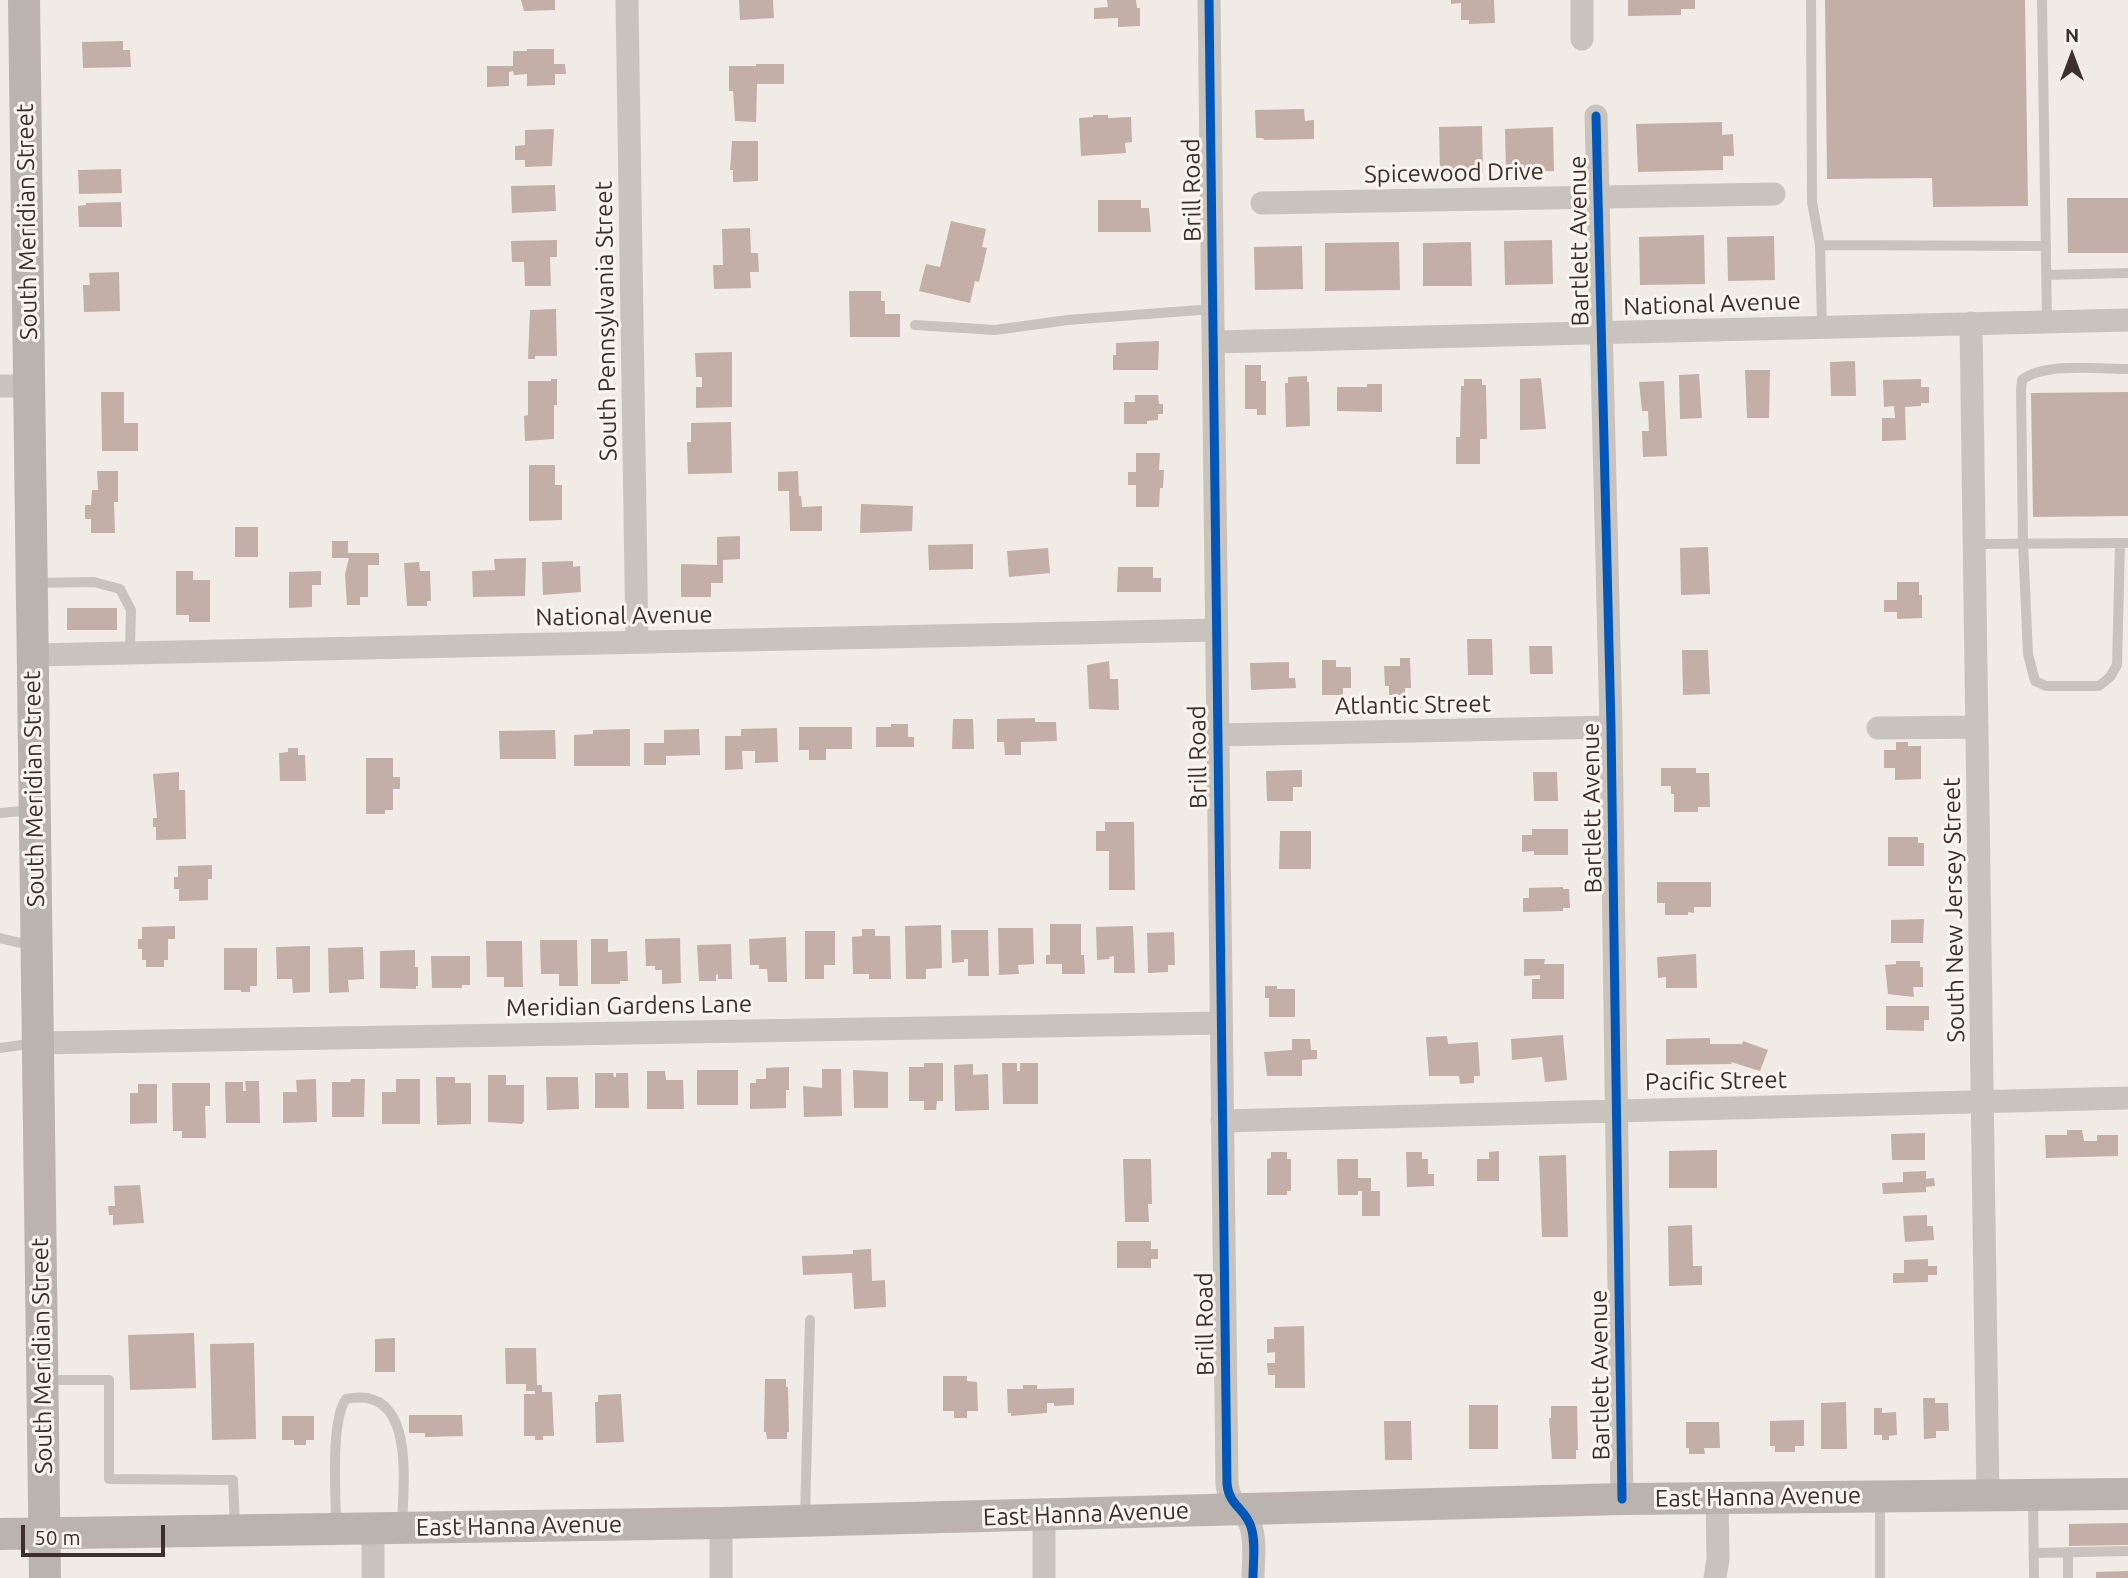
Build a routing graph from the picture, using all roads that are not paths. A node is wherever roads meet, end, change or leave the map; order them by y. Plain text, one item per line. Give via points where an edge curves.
1 (24, 0) edge
2 (627, 0) edge
3 (1209, 0) edge
4 (1581, 0) edge
5 (1811, 0) edge
6 (2042, 0) edge
7 (1582, 39) dead end
8 (1596, 117) dead end
9 (1774, 194) dead end
10 (1596, 197) junction
11 (1262, 203) dead end
12 (1820, 245) junction
13 (2046, 246) junction
14 (2128, 273) edge
15 (2046, 275) junction
16 (1213, 309) junction
17 (2128, 320) edge
18 (2047, 322) junction
19 (1971, 323) junction
20 (915, 325) dead end
21 (1822, 326) junction
22 (1600, 334) junction
23 (1214, 342) junction
24 (2128, 369) edge
25 (15, 386) edge
26 (2023, 543) junction
27 (2124, 543) edge
28 (1974, 544) junction
29 (33, 583) junction
30 (1216, 630) junction
31 (637, 642) junction
32 (130, 652) junction
33 (33, 655) junction
34 (1611, 727) junction
35 (1976, 727) junction
36 (1878, 728) dead end
37 (1217, 735) junction
38 (34, 810) junction
39 (0, 813) edge
40 (0, 938) edge
41 (36, 947) junction
42 (1221, 1023) junction
43 (38, 1042) junction
44 (0, 1048) edge
45 (2128, 1098) edge
46 (1984, 1103) junction
47 (1615, 1109) junction
48 (1222, 1121) junction
49 (810, 1320) dead end
50 (42, 1380) junction
51 (2128, 1494) edge
52 (2033, 1495) junction
53 (1880, 1496) junction
54 (1988, 1496) junction
55 (1717, 1498) junction
56 (1622, 1499) junction
57 (1239, 1509) junction
58 (1044, 1515) junction
59 (805, 1521) junction
60 (721, 1522) junction
61 (336, 1529) junction
62 (388, 1529) junction
63 (235, 1530) junction
64 (44, 1533) junction
65 (0, 1534) edge
66 (2128, 1551) edge
67 (2068, 1552) junction
68 (2034, 1553) junction
69 (45, 1578) edge
70 (373, 1578) edge
71 (721, 1578) edge
72 (1044, 1578) edge
73 (1253, 1578) edge
74 (1715, 1578) edge
75 (1880, 1578) edge
76 (2034, 1578) edge
77 (2068, 1578) edge

1 - 25 main road, South Meridian Street
2 - 31 street, South Pennsylvania Street
3 - 16 street, Brill Road
4 - 7 street
5 - 12 lane via 1812,202
6 - 13 lane
8 - 10 street, Bartlett Avenue
9 - 10 street, Spicewood Drive
10 - 11 street, Spicewood Drive
10 - 22 street, Bartlett Avenue
12 - 13 lane
12 - 21 lane
13 - 15 lane
14 - 15 lane
15 - 18 lane
16 - 20 lane via 995,330
16 - 23 street, Brill Road
17 - 18 street, National Avenue
18 - 19 street, National Avenue
19 - 21 street, National Avenue
19 - 28 street, South New Jersey Street
21 - 22 street, National Avenue
22 - 23 street, National Avenue
22 - 34 street, Bartlett Avenue
23 - 30 street, Brill Road
24 - 26 lane via 2049,370 2022,380
25 - 29 main road, South Meridian Street
26 - 27 lane
26 - 27 lane via 2030,670 2035,681 2046,686 2099,686 2117,665
26 - 28 lane
28 - 35 street, South New Jersey Street
29 - 32 lane via 94,582 120,589 131,610
29 - 33 main road, South Meridian Street
30 - 31 street, National Avenue
30 - 37 street, Brill Road
31 - 32 street, National Avenue
32 - 33 street, National Avenue
33 - 38 main road, South Meridian Street
34 - 37 street, Atlantic Street
34 - 47 street, Bartlett Avenue
35 - 36 street
35 - 46 street, South New Jersey Street
37 - 42 street, Brill Road
38 - 39 lane
38 - 41 main road, South Meridian Street
40 - 41 lane
41 - 43 main road, South Meridian Street
42 - 43 street, Meridian Gardens Lane
42 - 48 street, Brill Road
43 - 44 lane
43 - 50 main road, South Meridian Street
45 - 46 street, Pacific Street
46 - 47 street, Pacific Street
46 - 54 street, South New Jersey Street
47 - 48 street, Pacific Street
47 - 56 street, Bartlett Avenue
48 - 57 street, Brill Road via 1227,1488
49 - 59 lane
50 - 63 lane via 109,1380 109,1479 233,1480
50 - 64 main road, South Meridian Street
51 - 52 main road, East Hanna Avenue
52 - 54 main road, East Hanna Avenue
52 - 68 lane
53 - 54 main road, East Hanna Avenue
53 - 55 main road, East Hanna Avenue
53 - 75 lane
55 - 56 main road, East Hanna Avenue
55 - 74 street
56 - 57 main road, East Hanna Avenue
57 - 58 main road, East Hanna Avenue
57 - 73 street, Brill Road via 1253,1533
58 - 59 main road, East Hanna Avenue
58 - 72 street
59 - 60 main road, East Hanna Avenue
60 - 62 main road, East Hanna Avenue
60 - 71 street
61 - 62 main road, East Hanna Avenue
61 - 62 lane via 340,1408 346,1399 360,1396 381,1403 397,1423 404,1449
61 - 63 main road, East Hanna Avenue
62 - 70 street
63 - 64 main road, East Hanna Avenue
64 - 65 main road, East Hanna Avenue
64 - 69 main road, South Meridian Street
66 - 67 lane
67 - 68 lane
67 - 77 lane
68 - 76 lane

